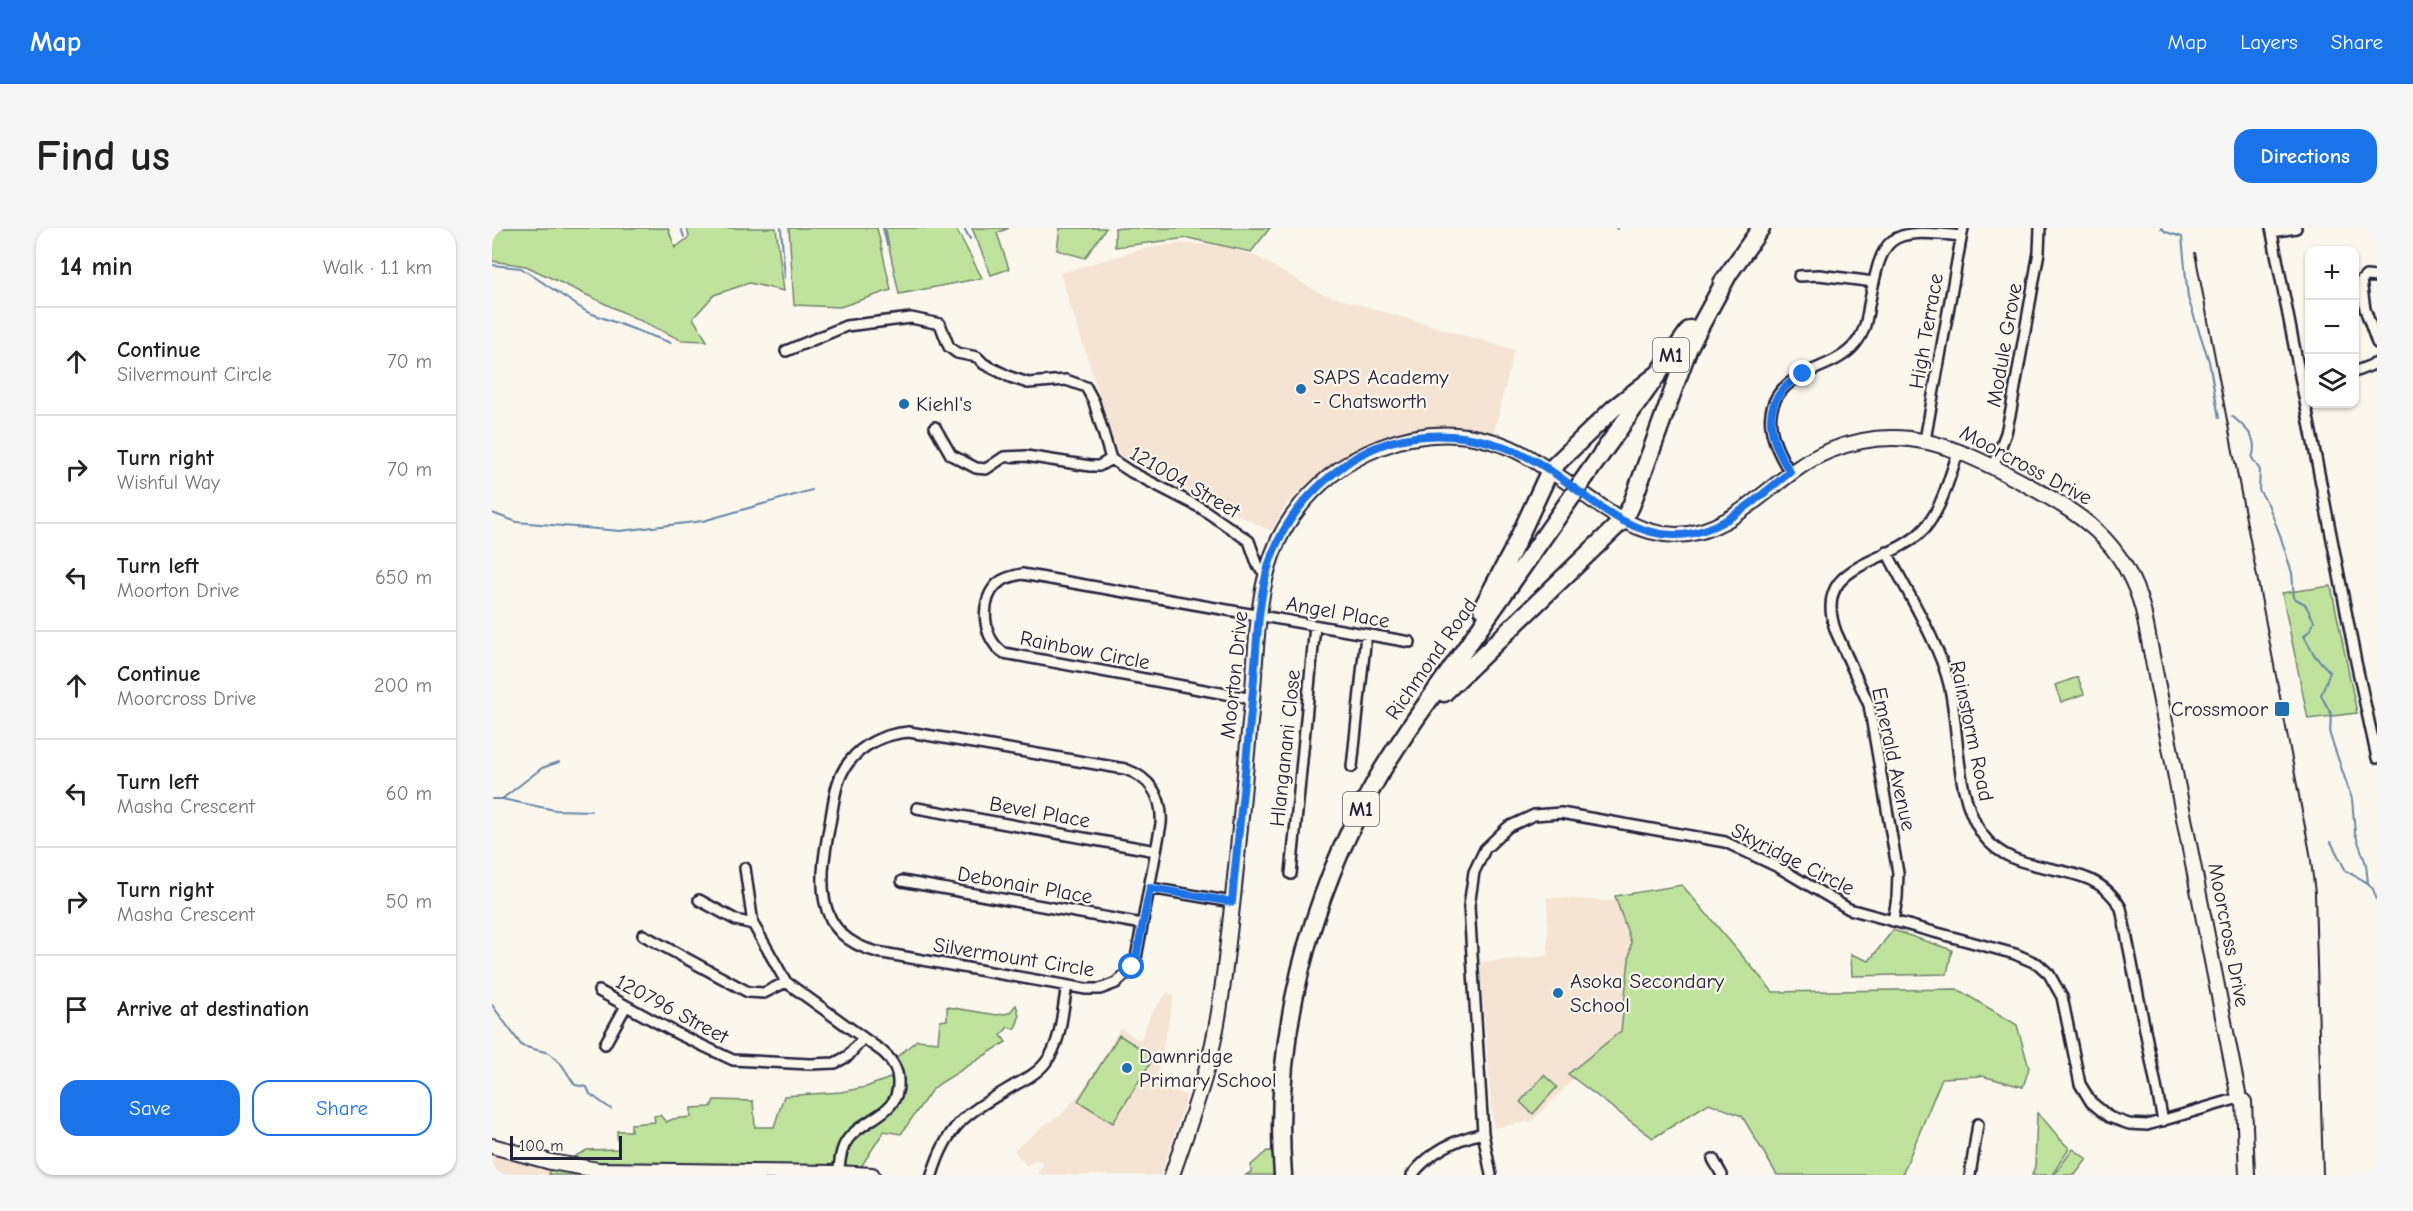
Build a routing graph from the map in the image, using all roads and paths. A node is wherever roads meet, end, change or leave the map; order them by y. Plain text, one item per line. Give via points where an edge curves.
1 (1761, 228) edge
2 (2040, 228) edge
3 (2296, 228) edge
4 (2271, 230) edge
5 (1962, 232) edge
6 (1728, 275) junction
7 (1799, 276) dead end
8 (2377, 277) edge
9 (1874, 282) junction
10 (2376, 338) edge
11 (786, 351) dead end
12 (2377, 363) edge
13 (2359, 370) edge
14 (1659, 373) junction
15 (2305, 384) edge
16 (2309, 408) edge
17 (935, 427) dead end
18 (1925, 440) junction
19 (1959, 450) junction
20 (1111, 459) junction
21 (1993, 467) junction
22 (1550, 470) junction
23 (1790, 472) junction
24 (1580, 492) junction
25 (1623, 520) junction
26 (1887, 552) junction
27 (1267, 575) junction
28 (1260, 617) junction
29 (1316, 626) junction
30 (1366, 635) junction
31 (1410, 642) dead end
32 (1434, 692) junction
33 (1252, 699) junction
34 (2377, 758) edge
35 (1352, 767) dead end
36 (1377, 778) junction
37 (917, 808) dead end
38 (1156, 850) junction
39 (745, 868) dead end
40 (1291, 874) dead end
41 (902, 880) dead end
42 (1150, 888) junction
43 (699, 900) dead end
44 (1232, 902) junction
45 (1893, 921) junction
46 (753, 924) junction
47 (1142, 924) junction
48 (643, 935) dead end
49 (786, 982) junction
50 (1066, 986) junction
51 (598, 991) dead end
52 (626, 1006) junction
53 (863, 1038) junction
54 (605, 1044) dead end
55 (2239, 1098) junction
56 (2163, 1120) junction
57 (1978, 1124) dead end
58 (1483, 1133) junction
59 (492, 1146) edge
60 (1713, 1159) dead end
61 (585, 1172) edge
62 (838, 1174) edge
63 (872, 1175) edge
64 (932, 1175) edge
65 (1172, 1175) edge
66 (1283, 1175) edge
67 (1412, 1175) edge
68 (1491, 1175) edge
69 (1722, 1175) edge
70 (1970, 1175) edge
71 (2247, 1175) edge

1 - 6 highway, Richmond Road / M1
2 - 21 street, Module Grove via 2011,410
3 - 4 street
4 - 15 street
5 - 9 street via 1925,230 1900,234 1881,252
5 - 18 street, High Terrace
6 - 14 highway, Richmond Road / M1
6 - 25 highway via 1689,347
7 - 9 street
8 - 10 street via 2363,276 2361,281 2365,309
9 - 23 street via 1863,331 1852,348 1789,383 1773,405 1773,441
11 - 20 street, 121004 Street via 846,326 911,318 934,321 940,324 949,347 957,353 977,357 1010,377 1028,383 1066,380 1086,387
12 - 13 street
14 - 22 highway via 1614,408
14 - 24 highway, Richmond Road / M1
16 - 34 street
17 - 20 street via 951,455 976,468 986,469 1004,457 1035,457 1090,466
18 - 19 street, Moorcross Drive
18 - 23 street, Moorcross Drive via 1862,440 1823,453
19 - 21 street, Moorcross Drive
19 - 26 street, Emerald Avenue via 1931,519 1911,540
20 - 27 street, 121004 Street via 1201,508 1249,541 1258,566
21 - 55 street, Moorcross Drive via 2087,520 2112,547 2135,585 2147,626
22 - 24 street, Moorton Drive
22 - 27 street, Moorton Drive via 1510,448 1482,439 1437,435 1388,444 1344,465 1306,500 1282,535
22 - 32 highway via 1491,592
23 - 25 street, Moorcross Drive via 1730,518 1693,533 1654,533
24 - 25 street, Moorcross Drive
24 - 32 highway, Richmond Road / M1
25 - 36 highway via 1455,681
26 - 45 street, Emerald Avenue via 1843,577 1834,590 1830,611 1869,705 1898,873
26 - 56 street, Rainstorm Road via 1946,674 1968,801 1981,832 2011,858 2096,881 2121,908
27 - 28 street, Moorton Drive
28 - 29 street, Angel Place
28 - 33 street, Moorton Drive
28 - 33 street, Rainbow Circle via 1022,574 998,583 986,611 986,628 992,642 1004,653
29 - 30 street, Angel Place
29 - 40 street, Hlanganani Close
30 - 31 street, Angel Place
30 - 35 street
32 - 36 highway, Richmond Road / M1
33 - 44 street, Moorton Drive
36 - 66 highway, Richmond Road / M1 via 1328,880 1303,960 1285,1056
37 - 38 street, Bevel Place
38 - 42 street, Silvermount Circle
38 - 50 street, Silvermount Circle via 1161,815 1158,798 1144,779 1125,770 909,732 869,744 845,767 836,787 821,872 827,911 851,941 871,951
39 - 46 street
41 - 47 street, Debonair Place
42 - 44 street
42 - 47 street, Silvermount Circle
43 - 46 street via 741,922
44 - 65 street, Moorton Drive via 1210,1061
45 - 56 street, Skyridge Circle via 2015,954 2038,964 2049,974 2062,997 2080,1084 2091,1102 2109,1117 2129,1124 2147,1125
45 - 58 street, Skyridge Circle via 1849,909 1778,867 1725,842 1561,813 1534,815 1515,823 1485,849 1470,892
46 - 49 street
47 - 50 street, Silvermount Circle via 1136,958 1122,979 1100,989
48 - 49 street via 748,992 770,991
49 - 53 street
50 - 64 street via 1058,1037 1046,1063 959,1122 943,1143
51 - 52 street, 120796 Street
52 - 53 street, 120796 Street via 740,1062 835,1063 848,1056
52 - 54 street
53 - 62 street via 892,1062 898,1087 889,1107 848,1139
55 - 56 street, Skyridge Circle
55 - 71 street, Moorcross Drive via 2244,1101
57 - 70 street
58 - 67 street via 1443,1146
58 - 68 street, Skyridge Circle
59 - 61 street
60 - 69 street
61 - 62 street
62 - 63 street

